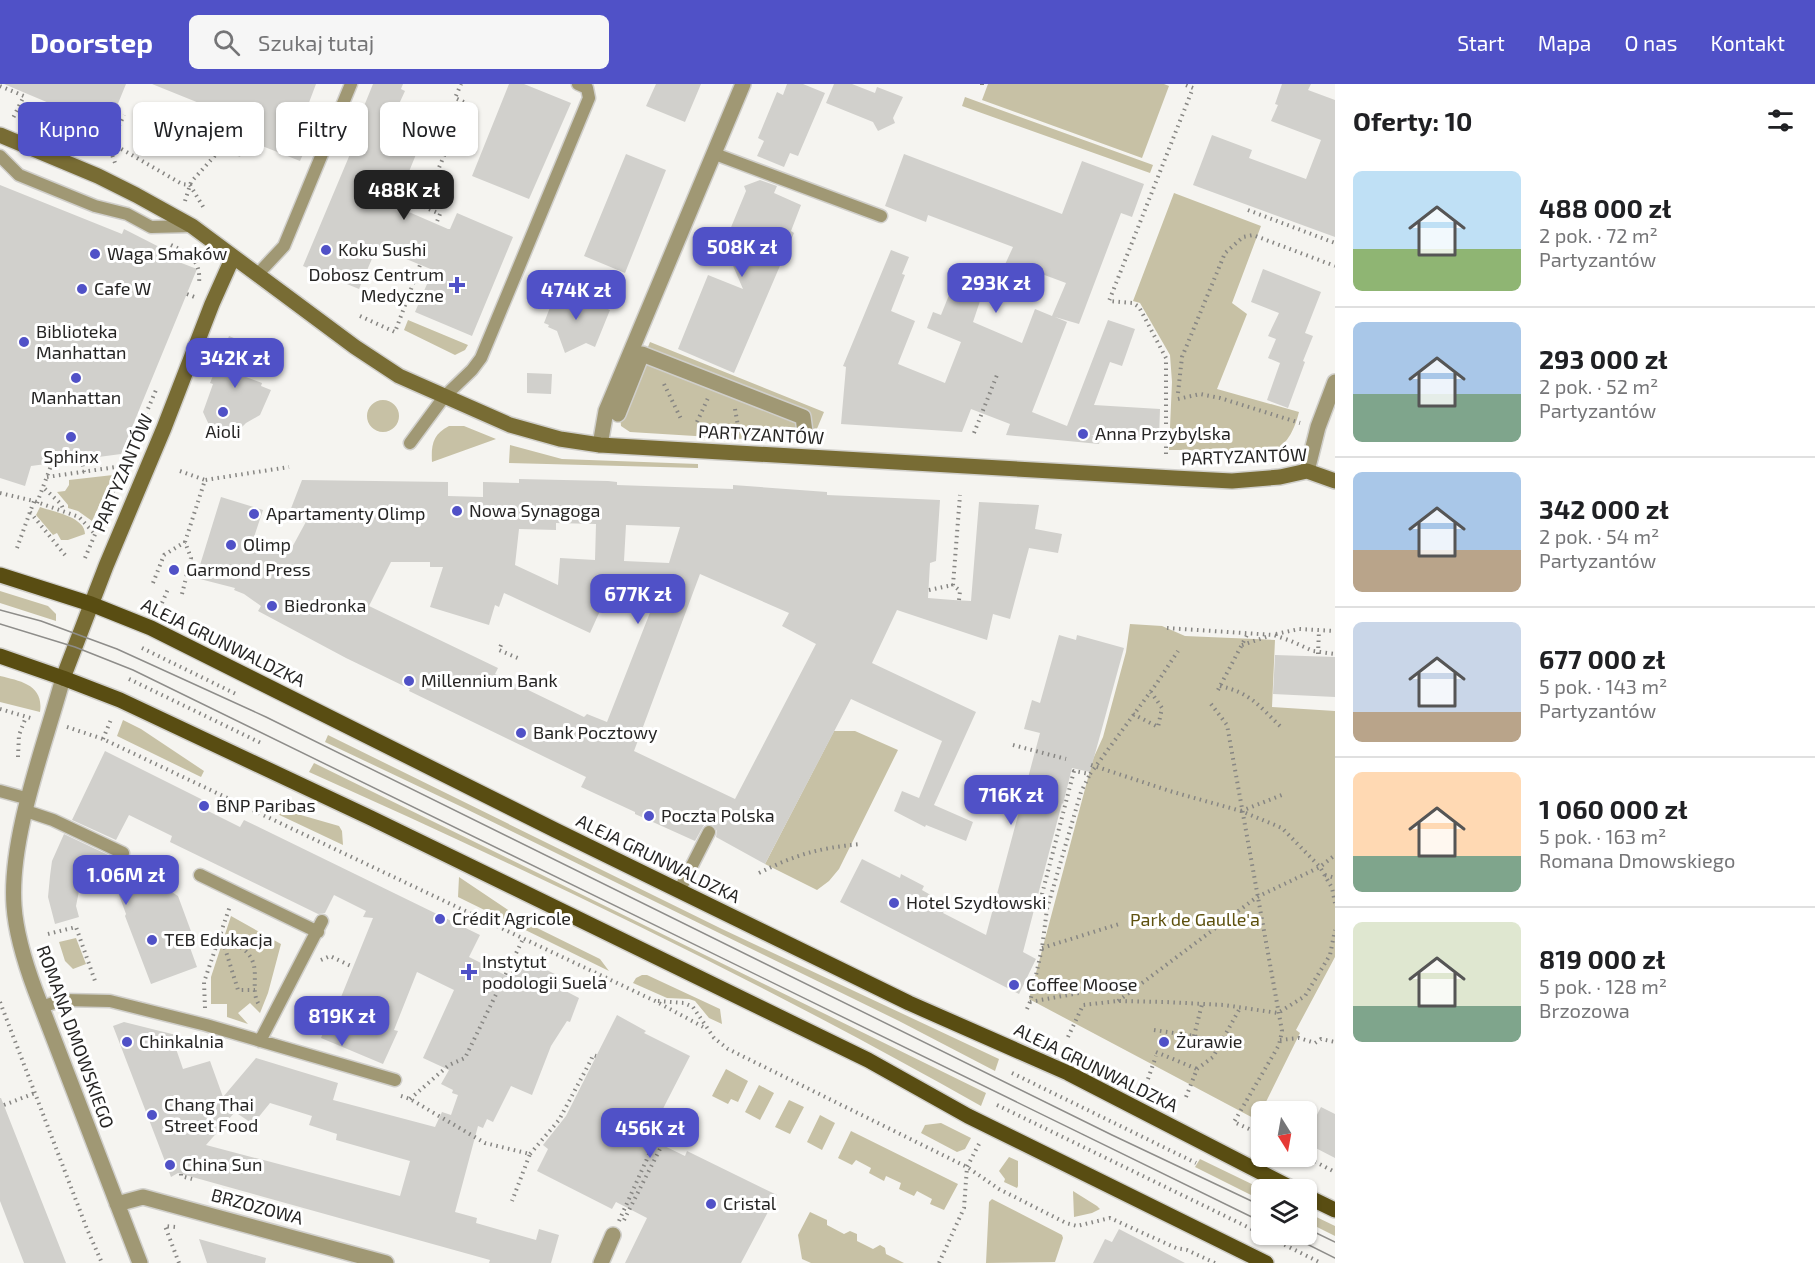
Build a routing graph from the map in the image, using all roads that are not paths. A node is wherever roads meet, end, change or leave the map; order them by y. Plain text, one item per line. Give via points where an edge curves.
1 (351, 84) edge
2 (578, 84) edge
3 (743, 84) edge
4 (0, 135) edge
5 (714, 154) junction
6 (0, 156) edge
7 (881, 216) dead end
8 (192, 226) junction
9 (232, 257) junction
10 (257, 275) junction
11 (1335, 382) edge
12 (444, 397) junction
13 (618, 414) dead end
14 (805, 432) dead end
15 (410, 443) dead end
16 (600, 445) junction
17 (1307, 471) junction
18 (1335, 481) edge
19 (0, 575) edge
20 (91, 604) junction
21 (0, 656) edge
22 (63, 678) junction
23 (0, 791) edge
24 (28, 805) junction
25 (709, 832) dead end
26 (123, 853) dead end
27 (200, 875) dead end
28 (679, 891) junction
29 (41, 1007) junction
30 (260, 1041) junction
31 (395, 1080) dead end
32 (1273, 1179) edge
33 (1317, 1201) edge
34 (117, 1204) junction
35 (1335, 1210) edge
36 (613, 1235) road end
37 (140, 1263) edge
38 (386, 1263) edge
39 (601, 1263) edge
40 (1266, 1263) edge

1 - 10 lane via 284,246
2 - 12 lane via 587,88 589,98 500,316 481,358
3 - 5 street
4 - 8 street, PARTYZANTÓW via 98,176
5 - 7 lane
5 - 16 street via 606,411
6 - 8 lane via 19,175 94,206 128,214 151,226
8 - 9 street, PARTYZANTÓW
9 - 10 street, PARTYZANTÓW
9 - 20 street, PARTYZANTÓW
10 - 12 street, PARTYZANTÓW via 390,370
11 - 17 street
12 - 15 lane
12 - 16 street, PARTYZANTÓW via 535,433
13 - 14 street via 642,354 803,417
16 - 17 street, PARTYZANTÓW via 1209,480 1262,479
17 - 18 street, PARTYZANTÓW
19 - 20 main road, ALEJA GRUNWALDZKA
20 - 22 street, PARTYZANTÓW
20 - 28 main road, ALEJA GRUNWALDZKA via 167,636
21 - 22 main road
22 - 24 street, ROMANA DMOWSKIEGO
22 - 40 main road via 195,735 639,947
23 - 24 lane
24 - 26 lane
24 - 29 street, ROMANA DMOWSKIEGO via 16,859 14,907 21,948
25 - 28 lane
27 - 30 lane via 320,927
28 - 32 main road, ALEJA GRUNWALDZKA via 909,1003 1068,1073
29 - 30 lane via 63,1000 110,1000
29 - 34 street, ROMANA DMOWSKIEGO
30 - 31 lane
33 - 35 main road
34 - 37 street, ROMANA DMOWSKIEGO
34 - 38 street, BRZOZOWA via 143,1197
36 - 39 street

